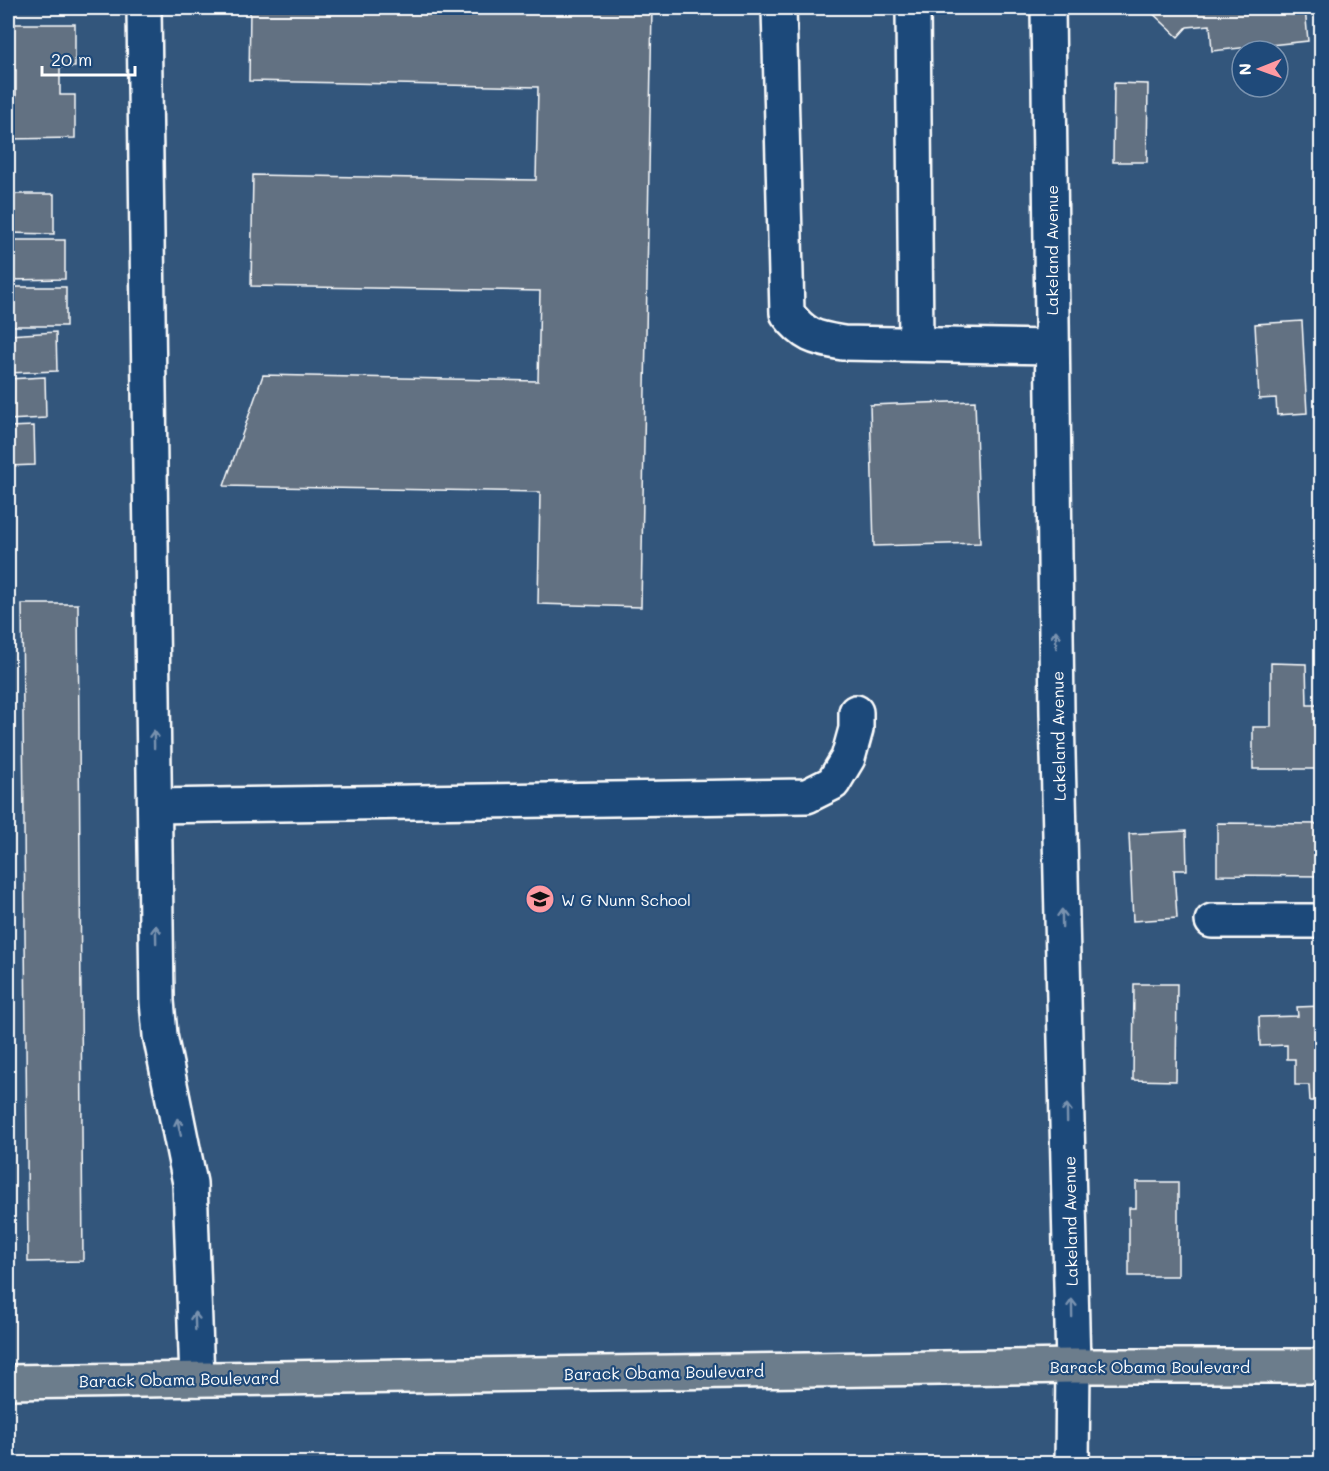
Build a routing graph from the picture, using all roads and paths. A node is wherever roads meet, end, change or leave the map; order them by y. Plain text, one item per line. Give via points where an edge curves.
1 (144, 8) edge
2 (779, 8) edge
3 (913, 8) edge
4 (1048, 8) edge
5 (916, 344) junction
6 (1052, 347) junction
7 (856, 712) dead end
8 (155, 806) junction
9 (1212, 921) dead end
10 (1322, 921) edge
11 (1073, 1366) junction
12 (1322, 1366) edge
13 (197, 1379) junction
14 (8, 1382) edge
15 (1072, 1464) edge

8 -> 1 street
2 - 5 street via 787,314 799,329 815,338 843,343
3 - 5 street
4 - 6 street, Lakeland Avenue
5 - 6 street
11 -> 6 street, Lakeland Avenue
7 - 8 street via 848,758 833,783 807,796
13 -> 8 street via 190,1183 159,1023
9 - 10 street
11 - 12 main road, Barack Obama Boulevard
11 - 13 main road, Barack Obama Boulevard
11 - 15 street, Lakeland Avenue
13 - 14 main road, Barack Obama Boulevard

